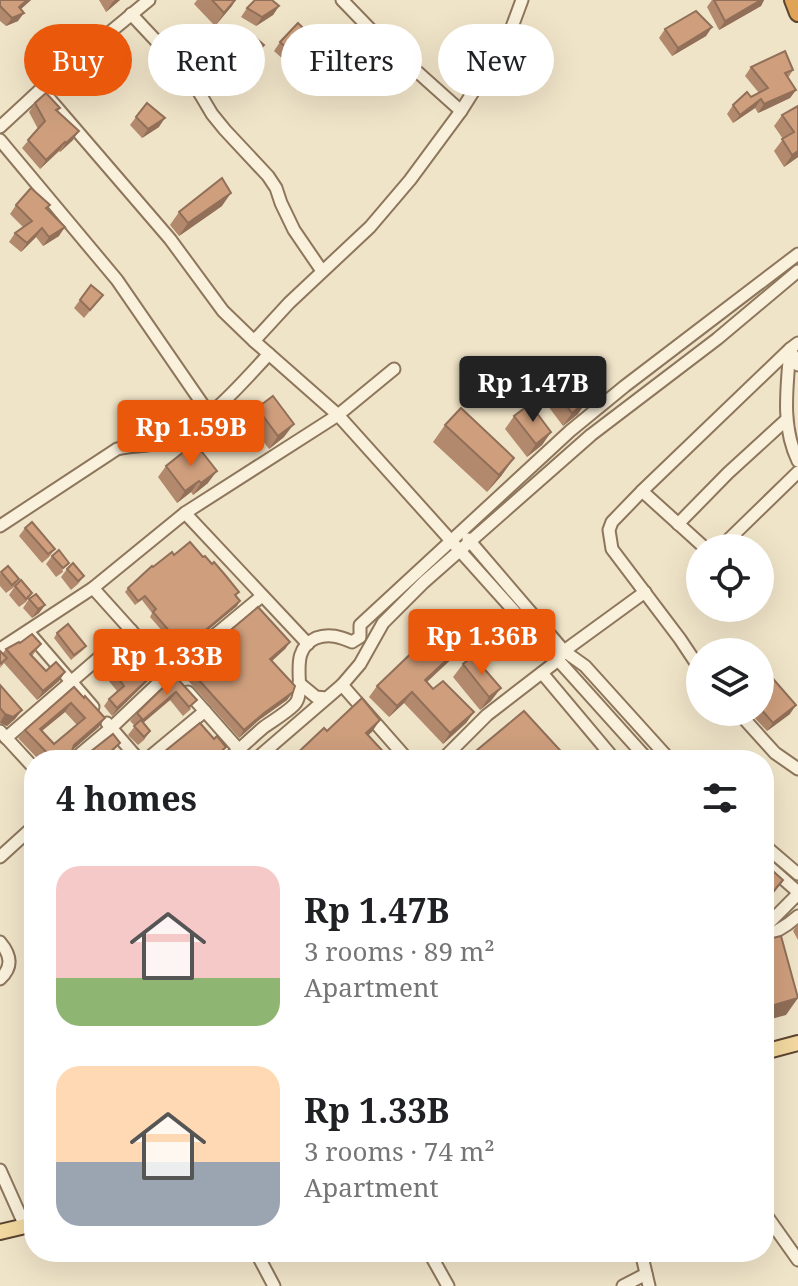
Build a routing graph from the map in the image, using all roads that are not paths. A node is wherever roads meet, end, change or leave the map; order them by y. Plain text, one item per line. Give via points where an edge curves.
1 (149, 0) edge
2 (342, 0) edge
3 (521, 0) edge
4 (793, 0) edge
5 (798, 13) edge
6 (131, 14) junction
7 (119, 24) edge
8 (33, 96) edge
9 (47, 96) edge
10 (461, 111) junction
11 (0, 127) edge
12 (0, 140) edge
13 (798, 254) edge
14 (322, 271) junction
15 (798, 271) edge
16 (254, 341) junction
17 (794, 346) edge
18 (269, 354) junction
19 (798, 365) edge
20 (394, 369) dead end
21 (638, 377) junction
22 (649, 390) junction
23 (210, 415) junction
24 (338, 415) junction
25 (786, 420) junction
26 (798, 461) edge
27 (508, 467) edge
28 (798, 472) edge
29 (519, 477) junction
30 (642, 491) junction
31 (185, 513) junction
32 (435, 523) junction
33 (678, 524) junction
34 (0, 526) edge
35 (462, 533) junction
36 (689, 534) edge
37 (734, 534) edge
38 (472, 542) junction
39 (455, 547) junction
40 (93, 588) junction
41 (645, 592) junction
42 (262, 596) junction
43 (131, 630) junction
44 (28, 632) junction
45 (352, 642) junction
46 (308, 644) junction
47 (686, 648) edge
48 (0, 649) edge
49 (561, 656) junction
50 (360, 664) junction
51 (169, 673) junction
52 (542, 673) junction
53 (71, 682) junction
54 (299, 683) junction
55 (342, 685) junction
56 (326, 698) junction
57 (205, 711) junction
58 (751, 726) edge
59 (111, 728) junction
60 (3, 734) edge
61 (85, 750) edge
62 (130, 750) edge
63 (158, 750) edge
64 (239, 750) joint
65 (266, 750) edge
66 (399, 750) edge
67 (452, 750) edge
68 (607, 750) edge
69 (639, 750) edge
70 (661, 750) edge
71 (772, 750) edge
72 (774, 752) edge
73 (24, 757) edge
74 (798, 769) edge
75 (24, 835) edge
76 (774, 854) edge
77 (0, 857) edge
78 (774, 871) edge
79 (798, 874) edge
80 (798, 893) edge
81 (798, 916) edge
82 (774, 918) edge
83 (774, 933) edge
84 (0, 942) edge
85 (0, 979) edge
86 (798, 1043) edge
87 (774, 1049) edge
88 (0, 1170) edge
89 (24, 1216) edge
90 (24, 1226) edge
91 (774, 1226) edge
92 (0, 1232) edge
93 (798, 1260) edge
94 (261, 1262) edge
95 (435, 1262) edge
96 (648, 1280) edge
97 (274, 1286) edge
98 (448, 1286) edge
99 (623, 1286) edge

1 - 6 street
2 - 10 street
3 - 10 street via 509,35
4 - 5 highway
6 - 7 street
6 - 14 street via 190,77 212,114 268,176 294,230
8 - 11 street
9 - 16 street via 170,239 223,311
10 - 14 street via 370,227
12 - 23 street via 117,280
13 - 21 street
14 - 16 street
15 - 22 street
16 - 18 street
17 - 19 street
17 - 25 street
17 - 30 street
18 - 23 street
18 - 24 street
20 - 24 street
21 - 22 street
21 - 29 street
22 - 38 street
23 - 34 street via 163,442 117,449
24 - 31 street
24 - 32 street
25 - 26 street
25 - 33 street
27 - 29 street
28 - 37 street
29 - 35 street
30 - 33 street
30 - 41 street via 609,530 612,549
31 - 40 street
31 - 42 street
32 - 35 street
32 - 39 street
33 - 36 street
35 - 38 street
35 - 39 street
38 - 39 street
38 - 49 street
39 - 45 street via 360,625 360,637
39 - 49 street
39 - 50 street via 383,623
40 - 43 street
40 - 44 street
41 - 47 street
41 - 49 street
42 - 46 street
42 - 51 street
43 - 51 street
43 - 53 street
44 - 48 street
44 - 53 street
45 - 46 street via 331,636
45 - 50 street
46 - 54 street via 300,659
49 - 52 street
49 - 69 street
49 - 70 street via 585,666
50 - 55 street
51 - 57 street
51 - 59 street
52 - 67 street
52 - 68 street
53 - 59 street
53 - 60 street
54 - 56 street
54 - 64 street via 296,704
55 - 56 street
55 - 66 street
56 - 65 street
57 - 63 street
57 - 64 street
58 - 71 street
59 - 61 street
59 - 62 street
60 - 73 street
72 - 74 street
75 - 77 street
76 - 79 street
78 - 80 street
80 - 82 street
81 - 83 street
84 - 85 street via 10,961
86 - 87 main road
88 - 89 street
90 - 92 main road
91 - 93 street
94 - 97 street
95 - 98 street
96 - 99 street

